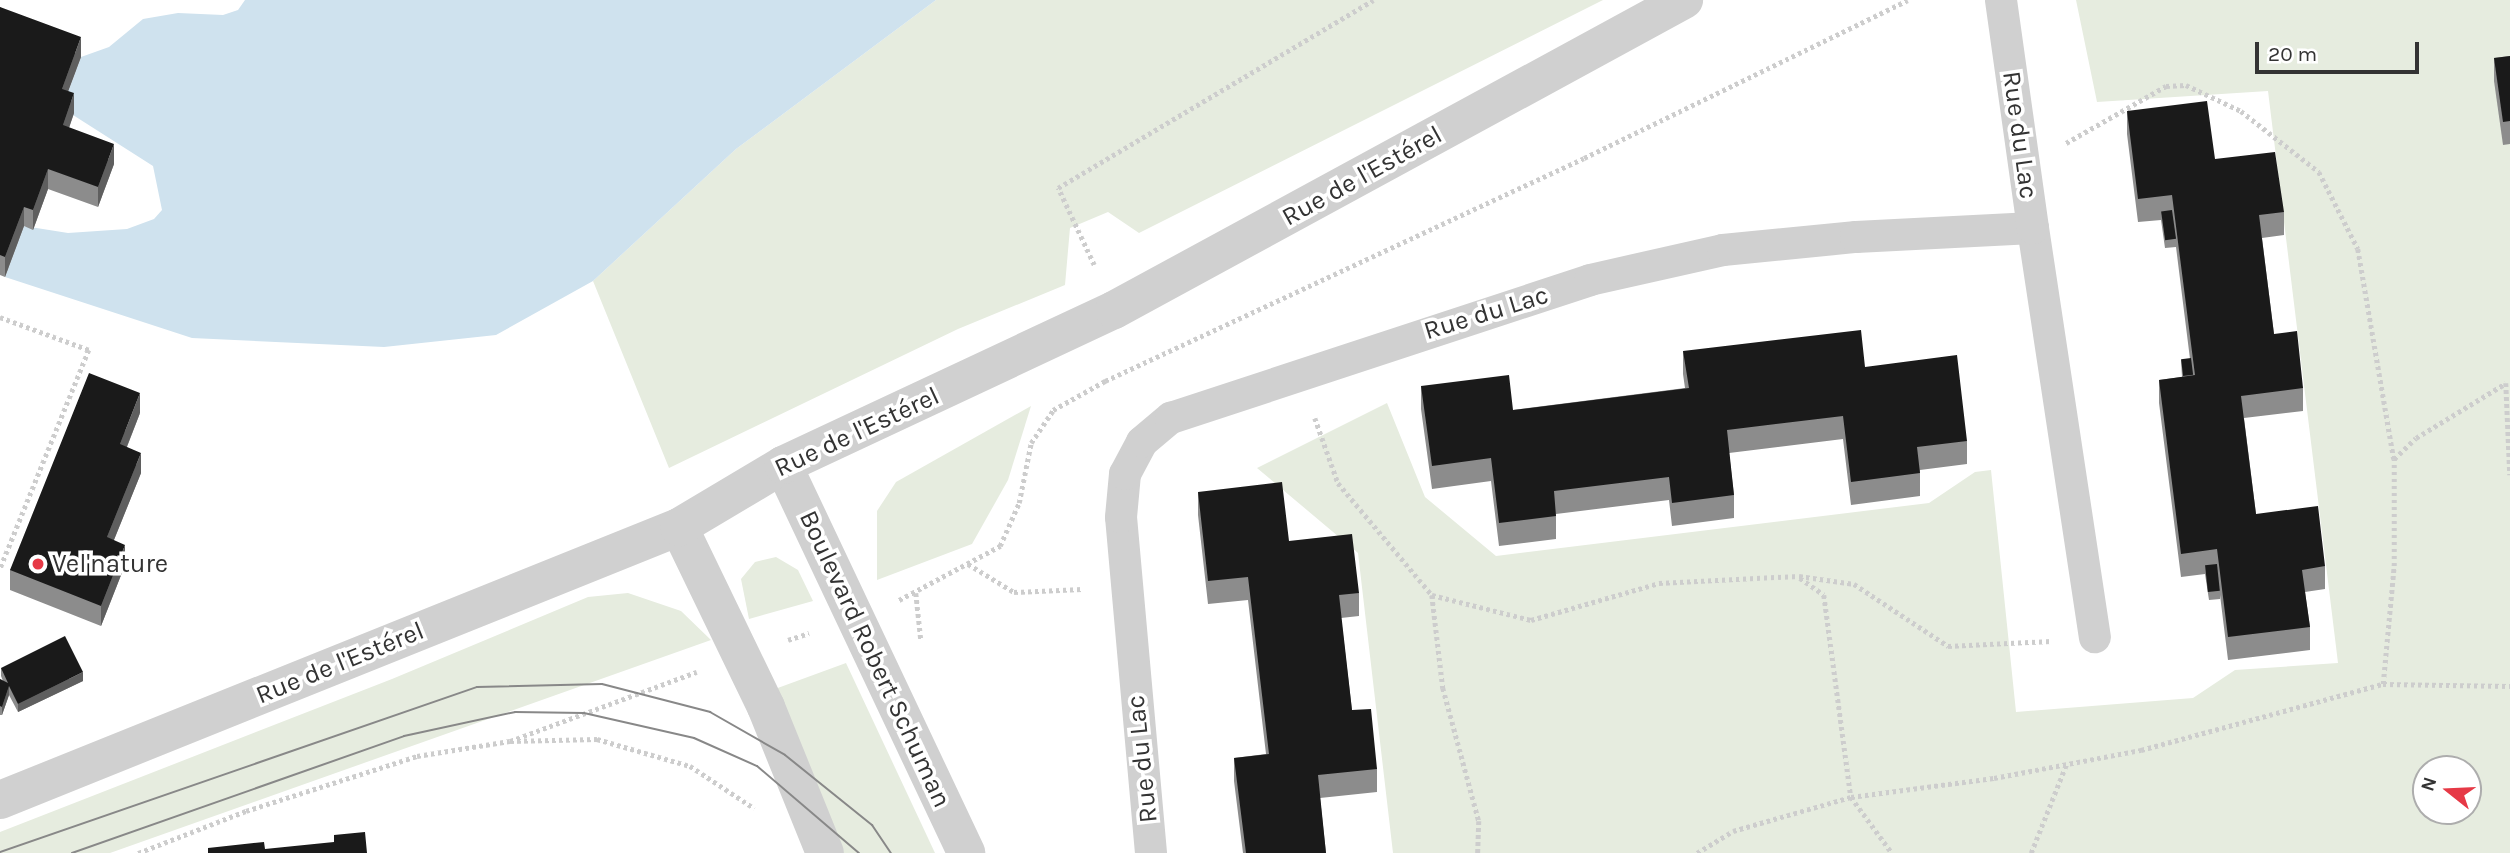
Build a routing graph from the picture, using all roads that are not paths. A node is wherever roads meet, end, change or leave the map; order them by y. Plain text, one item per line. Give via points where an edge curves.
1 (1684, 0) edge
2 (2001, 0) edge
3 (2033, 228) junction
4 (783, 465) junction
5 (678, 527) junction
6 (2095, 637) road end
7 (0, 800) edge
8 (825, 853) edge
9 (966, 853) edge
10 (1151, 853) edge

1 - 4 street, Rue de l'Estérel via 1114,310
2 - 3 lane, Rue du Lac
3 - 6 lane
3 - 10 lane, Rue du Lac via 1856,237 1723,250 1590,280 1171,418 1142,442 1125,474 1121,517
4 - 5 street, Rue de l'Estérel
4 - 9 street, Boulevard Robert Schuman
5 - 7 street, Rue de l'Estérel
5 - 8 street via 766,707

